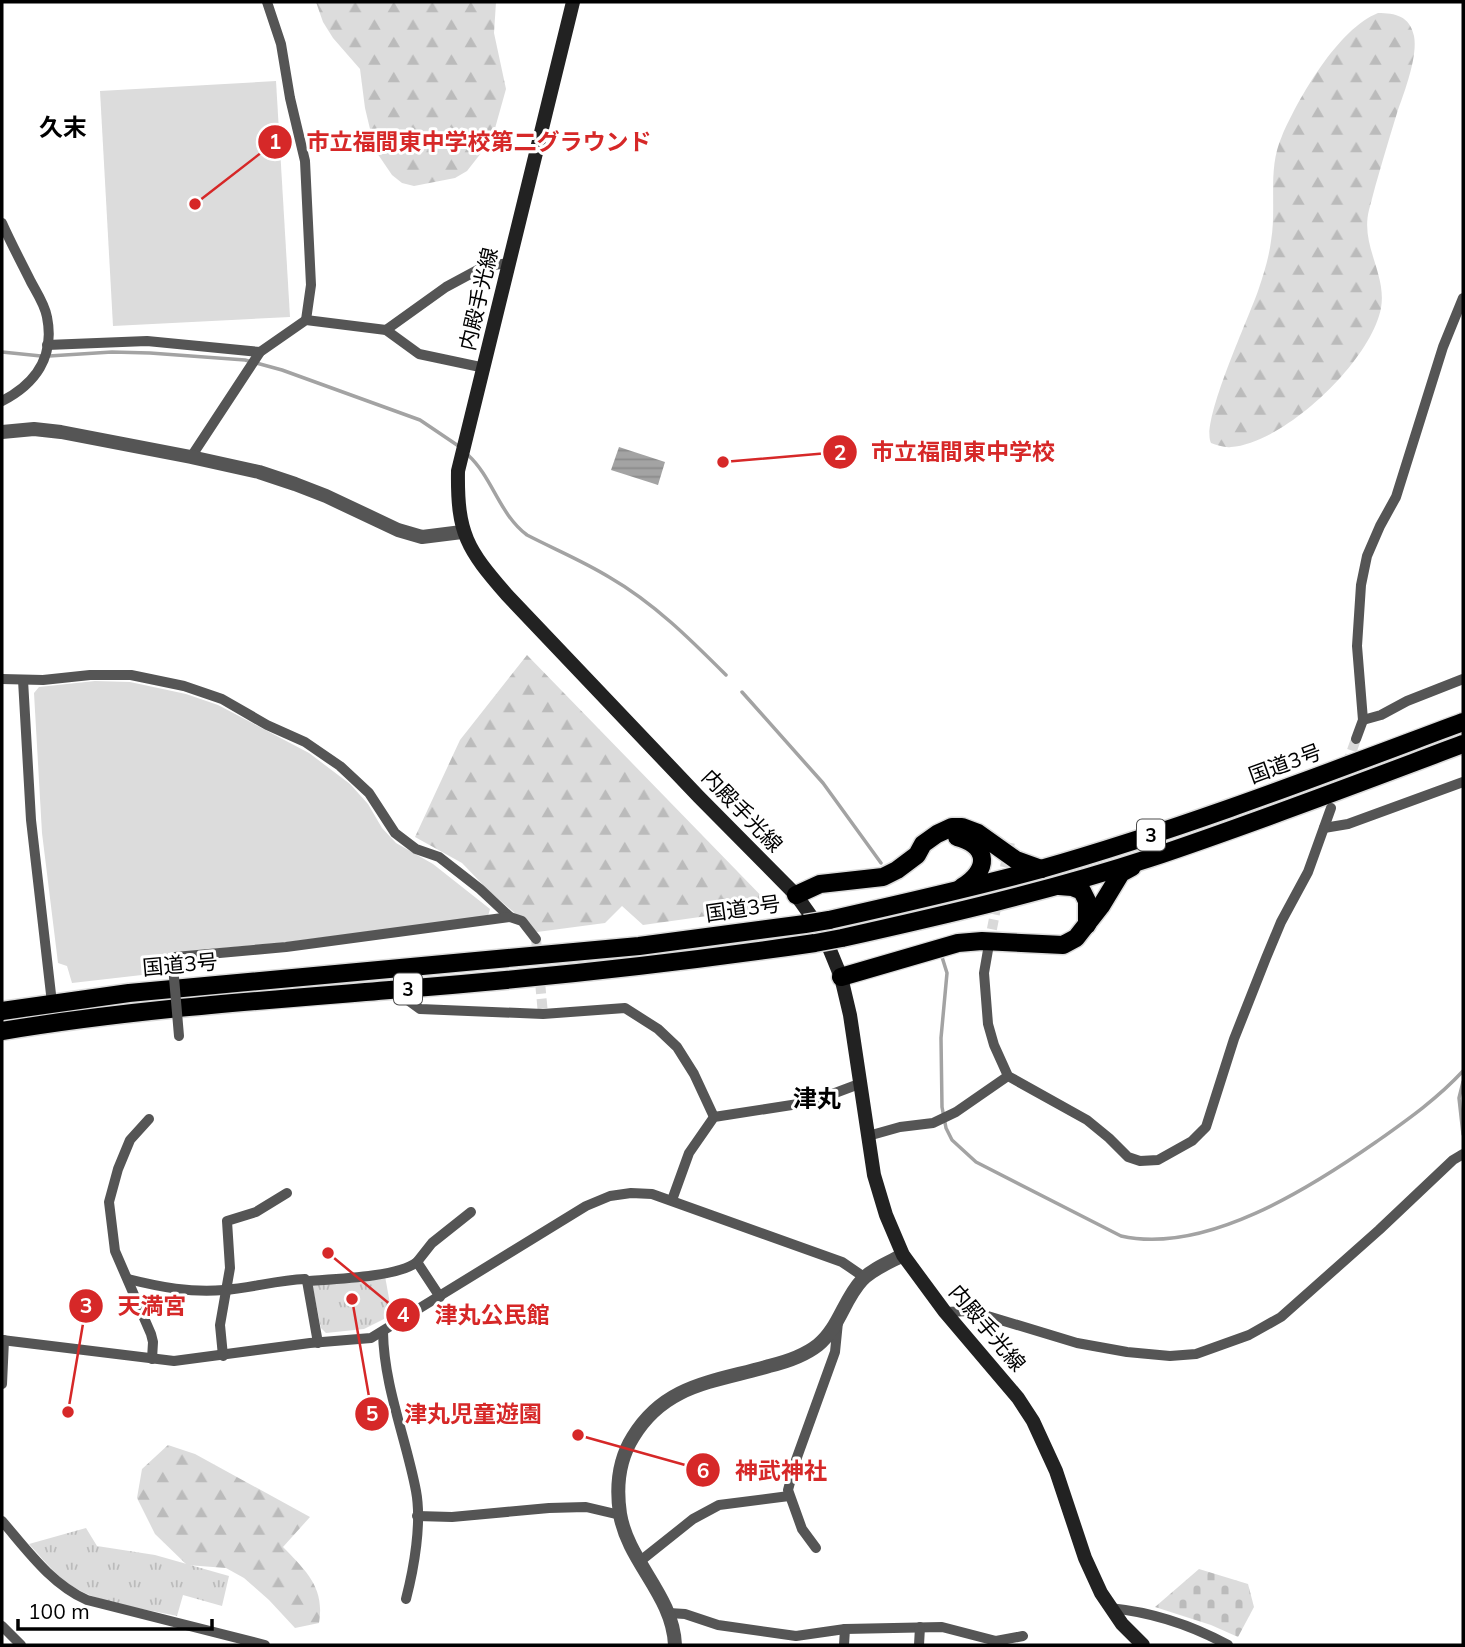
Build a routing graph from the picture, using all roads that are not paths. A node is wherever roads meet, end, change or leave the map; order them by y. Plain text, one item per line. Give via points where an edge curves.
1 (267, 2) edge
2 (573, 2) edge
3 (2, 223) edge
4 (510, 263) junction
5 (1463, 298) edge
6 (306, 320) junction
7 (386, 330) junction
8 (47, 345) junction
9 (260, 352) junction
10 (485, 368) junction
11 (2, 401) edge
12 (2, 432) edge
13 (191, 457) junction
14 (463, 532) junction
15 (2, 679) edge
16 (1463, 679) edge
17 (23, 680) junction
18 (1363, 720) junction
19 (1463, 722) edge
20 (1356, 739) tunnel mouth
21 (1463, 744) edge
22 (1463, 782) edge
23 (1331, 808) dead end
24 (1324, 828) junction
25 (917, 855) junction
26 (1148, 859) junction
27 (1041, 869) junction
28 (1054, 886) junction
29 (956, 891) junction
30 (796, 895) junction
31 (510, 917) junction
32 (1087, 925) junction
33 (536, 939) tunnel mouth
34 (988, 950) tunnel mouth
35 (841, 977) junction
36 (404, 989) junction
37 (52, 1003) junction
38 (2, 1011) edge
39 (2, 1031) edge
40 (179, 1036) dead end
41 (1008, 1076) junction
42 (859, 1084) junction
43 (714, 1117) junction
44 (149, 1119) dead end
45 (868, 1136) junction
46 (1463, 1154) edge
47 (287, 1193) dead end
48 (672, 1200) junction
49 (471, 1212) dead end
50 (903, 1255) junction
51 (417, 1262) junction
52 (864, 1277) junction
53 (128, 1279) junction
54 (307, 1281) junction
55 (225, 1290) junction
56 (440, 1297) junction
57 (945, 1312) junction
58 (838, 1322) junction
59 (383, 1332) junction
60 (3, 1340) edge
61 (318, 1343) junction
62 (223, 1356) junction
63 (152, 1359) junction
64 (2, 1384) edge
65 (789, 1496) junction
66 (620, 1515) junction
67 (417, 1516) junction
68 (2, 1521) edge
69 (816, 1548) dead end
70 (639, 1562) junction
71 (406, 1599) dead end
72 (1110, 1608) junction
73 (669, 1613) junction
74 (2, 1626) edge
75 (920, 1627) junction
76 (845, 1629) junction
77 (760, 1633) junction
78 (1023, 1636) dead end
79 (996, 1643) edge
80 (21, 1645) edge
81 (265, 1645) edge
82 (676, 1645) edge
83 (759, 1645) edge
84 (844, 1645) edge
85 (919, 1645) edge
86 (1143, 1645) edge
87 (1228, 1645) edge

1 - 6 street via 281,44 304,161 311,285
2 - 4 main road, 内殿手光線
3 - 8 street via 47,317
4 - 7 street via 485,265
4 - 10 main road, 内殿手光線
5 - 18 street via 1396,497 1367,556 1357,646
6 - 7 street
6 - 9 street
7 - 10 street via 419,354
8 - 9 street via 148,341
8 - 11 street via 32,382
9 - 13 street
10 - 14 main road, 内殿手光線 via 458,471
12 - 13 street via 61,432
13 - 14 street via 295,484 422,537
14 - 30 main road, 内殿手光線 via 507,596
15 - 17 street
16 - 18 street
17 - 31 street via 131,675 222,699 305,742 340,766 369,793 395,833 416,849 439,857
17 - 37 street via 31,820
18 - 20 street
19 - 27 highway, 国道3号 / 3 via 1302,783
21 - 26 highway, 国道3号 / 3
22 - 24 street via 1348,824
23 - 24 street
24 - 41 street via 1308,872 1280,922 1234,1039 1206,1127 1192,1141 1158,1160 1128,1157 1087,1120
25 - 27 highway via 937,834 962,827 978,832 1016,860
25 - 29 highway via 958,836 972,841 981,852 981,870
25 - 30 highway via 883,877 820,884
26 - 28 highway, 国道3号 / 3
26 - 32 highway via 1121,873
27 - 29 highway, 国道3号 / 3
28 - 32 highway via 1082,891
28 - 36 highway, 国道3号 / 3, bridge via 815,943
29 - 37 highway, 国道3号 / 3, bridge via 829,920 626,948
30 - 35 main road, 内殿手光線 via 823,933
31 - 33 street via 522,921
31 - 40 street, bridge via 175,957
32 - 35 highway via 1063,944 958,943
34 - 41 street via 984,973 988,1024
35 - 42 main road, 内殿手光線
36 - 39 highway, 国道3号 / 3 via 132,1013
36 - 43 street via 409,1001 420,1009 543,1014 625,1008 677,1047
37 - 38 highway, 国道3号 / 3
41 - 45 street via 933,1123
42 - 43 street via 811,1102
42 - 45 main road, 内殿手光線
43 - 48 street via 689,1153
44 - 53 street via 130,1140 109,1202 115,1251
45 - 50 main road, 内殿手光線 via 874,1175
46 - 57 street via 1281,1317 1249,1335 1196,1354 1127,1352 1077,1343 971,1311
47 - 55 street via 256,1212 227,1221 230,1268
48 - 52 street via 842,1262
48 - 56 street via 631,1193 586,1206
49 - 51 street via 432,1243
50 - 52 street
50 - 57 main road, 内殿手光線
51 - 54 street via 385,1273
51 - 56 street
52 - 58 street
53 - 55 street via 174,1291
53 - 63 street via 151,1334
54 - 55 street via 278,1280
54 - 61 street
55 - 62 street via 220,1325
56 - 59 street
57 - 72 main road, 内殿手光線 via 1033,1421 1056,1471 1085,1558
58 - 65 street via 835,1352 796,1460
58 - 66 street via 818,1345 791,1360 690,1387 644,1419 622,1461
59 - 61 street via 363,1340
59 - 67 street via 383,1354 416,1494
60 - 63 street
60 - 64 street
61 - 62 street
62 - 63 street
65 - 69 street via 802,1529
65 - 70 street via 719,1505 693,1519
66 - 67 street via 574,1507
66 - 70 street
67 - 71 street via 413,1574
68 - 81 street via 71,1593
70 - 73 street
72 - 86 main road, 内殿手光線
72 - 87 street via 1146,1614
73 - 77 street
73 - 82 street
74 - 80 street
75 - 76 street
75 - 79 street via 942,1627
75 - 85 street
76 - 77 street via 796,1636
76 - 84 street
77 - 83 street
78 - 79 street

